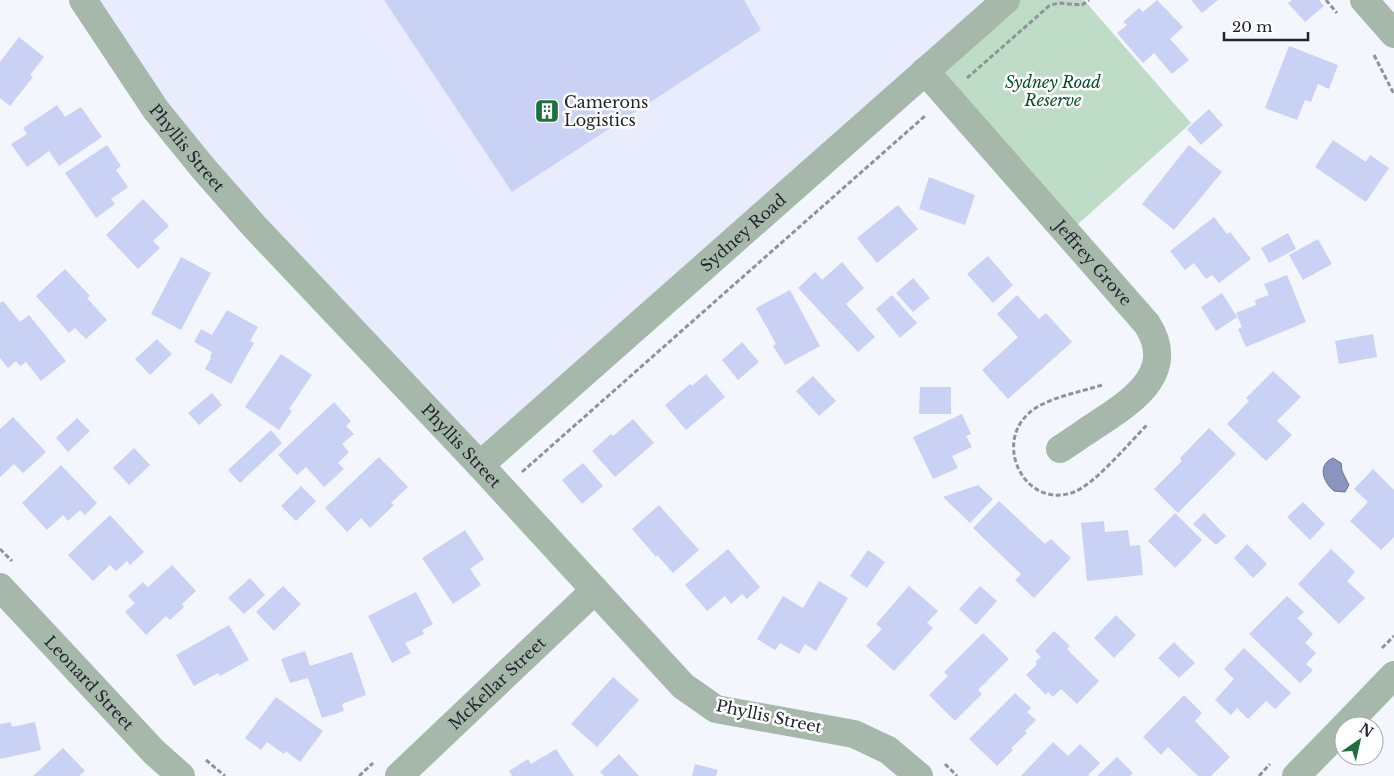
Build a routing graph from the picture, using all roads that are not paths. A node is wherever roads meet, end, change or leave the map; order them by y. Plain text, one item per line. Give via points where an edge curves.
1 (83, 0) edge
2 (1006, 0) edge
3 (1364, 0) edge
4 (1394, 34) edge
5 (925, 71) junction
6 (1060, 449) dead end
7 (480, 465) junction
8 (0, 587) edge
9 (595, 590) junction
10 (1394, 675) edge
11 (1354, 716) edge
12 (1334, 736) edge
13 (181, 776) edge
14 (400, 776) edge
15 (919, 776) edge
16 (1296, 776) edge

1 - 7 street, Phyllis Street via 182,144 254,226
2 - 5 street, Sydney Road
3 - 4 street
5 - 6 street, Jeffrey Grove via 1154,334 1158,355 1149,382 1129,403
5 - 7 street, Sydney Road
7 - 9 street, Phyllis Street
8 - 13 street, Leonard Street via 154,752
9 - 14 street, McKellar Street
9 - 15 street, Phyllis Street via 682,686 716,709 854,734 888,750
10 - 11 street
12 - 16 street

